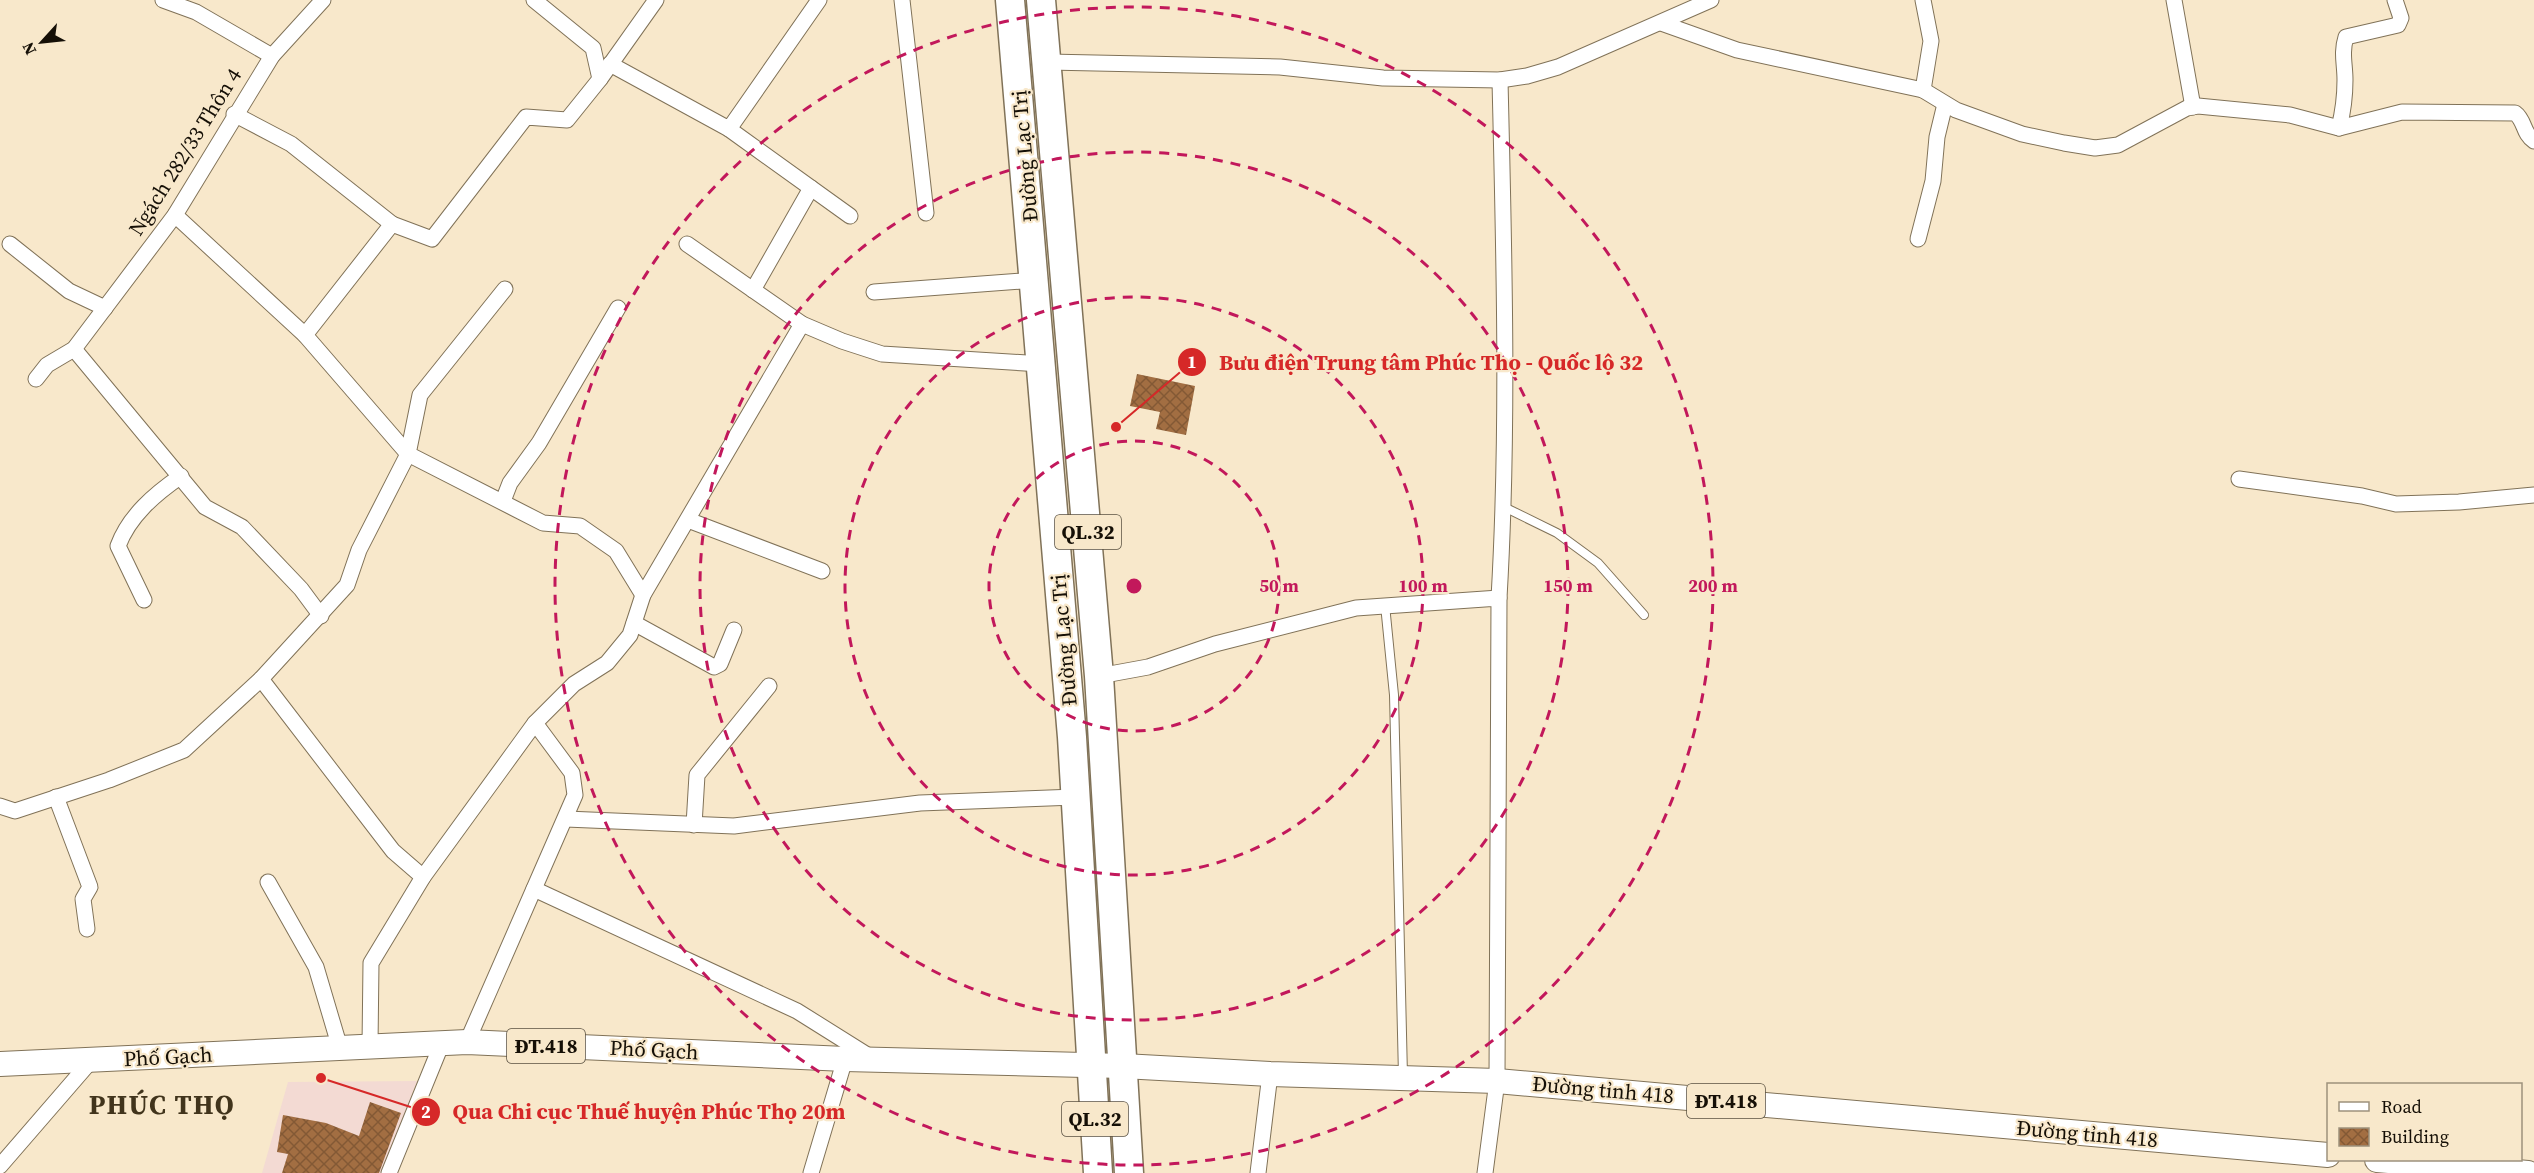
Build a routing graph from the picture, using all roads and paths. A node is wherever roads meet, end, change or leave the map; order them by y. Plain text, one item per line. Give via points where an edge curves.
1 (163, 0) edge
2 (323, 0) edge
3 (534, 0) edge
4 (656, 0) edge
5 (819, 0) edge
6 (902, 0) edge
7 (1010, 0) edge
8 (1041, 0) edge
9 (1711, 0) edge
10 (1923, 0) edge
11 (2174, 0) edge
12 (2395, 0) edge
13 (1661, 23) junction
14 (272, 56) junction
15 (1048, 62) junction
16 (610, 64) junction
17 (600, 79) junction
18 (1500, 80) junction
19 (1923, 90) junction
20 (1945, 104) junction
21 (2193, 107) junction
22 (234, 114) junction
23 (2339, 128) junction
24 (729, 129) junction
25 (2534, 141) edge
26 (811, 188) junction
27 (926, 213) dead end
28 (175, 215) junction
29 (850, 216) dead end
30 (392, 224) junction
31 (1918, 239) dead end
32 (10, 244) dead end
33 (687, 244) dead end
34 (1035, 280) junction
35 (505, 290) dead end
36 (753, 290) junction
37 (874, 292) dead end
38 (105, 308) junction
39 (618, 308) dead end
40 (802, 324) junction
41 (305, 335) junction
42 (74, 349) junction
43 (1041, 364) junction
44 (36, 378) dead end
45 (408, 454) junction
46 (181, 476) junction
47 (2239, 479) dead end
48 (2534, 495) edge
49 (502, 501) junction
50 (1504, 507) junction
51 (688, 520) junction
52 (822, 571) dead end
53 (643, 594) junction
54 (1499, 598) junction
55 (144, 600) dead end
56 (1385, 605) junction
57 (1644, 615) dead end
58 (321, 616) junction
59 (634, 623) junction
60 (734, 630) dead end
61 (1100, 676) junction
62 (261, 679) junction
63 (769, 686) dead end
64 (535, 723) junction
65 (56, 797) junction
66 (1075, 797) junction
67 (0, 806) edge
68 (566, 819) junction
69 (694, 825) junction
70 (423, 878) junction
71 (268, 882) dead end
72 (534, 889) junction
73 (87, 929) dead end
74 (467, 1042) junction
75 (442, 1043) junction
76 (370, 1046) junction
77 (340, 1048) junction
78 (845, 1059) junction
79 (874, 1060) junction
80 (90, 1062) junction
81 (0, 1064) edge
82 (1092, 1065) junction
83 (1123, 1066) junction
84 (1270, 1074) junction
85 (1402, 1077) junction
86 (1497, 1081) junction
87 (2327, 1155) edge
88 (2390, 1161) edge
89 (0, 1166) edge
90 (389, 1173) edge
91 (811, 1173) edge
92 (1098, 1173) edge
93 (1129, 1173) edge
94 (1258, 1173) edge
95 (1485, 1173) edge
96 (2528, 1173) edge

1 - 14 street via 196,12
2 - 14 street, Ngách 282/33 Thôn 4
3 - 17 street via 593,48
4 - 16 street
5 - 24 street
6 - 27 street
7 - 34 highway, Đường Lạc Trị / QL.32
8 - 15 highway, Đường Lạc Trị / QL.32
9 - 13 street
10 - 19 street via 1931,41
11 - 21 street
12 - 23 street via 2401,18 2398,25 2346,37 2341,51 2345,88
13 - 18 street via 1558,66
13 - 19 street via 1737,50
14 - 22 street, Ngách 282/33 Thôn 4
15 - 18 street via 1280,67 1383,78
15 - 61 highway, Đường Lạc Trị / QL.32
16 - 17 street
16 - 24 street
17 - 30 street via 567,120 526,117 432,238
18 - 50 street
19 - 20 street
20 - 21 street via 2022,134 2095,148 2118,145
20 - 31 street via 1933,181
21 - 23 street via 2290,115
22 - 28 street, Ngách 282/33 Thôn 4
22 - 30 street via 291,144
23 - 25 street via 2402,112 2515,113
24 - 26 street
26 - 29 street
26 - 36 street
28 - 38 street, Ngách 282/33 Thôn 4
28 - 41 street
30 - 41 street
32 - 38 street via 69,291
33 - 36 street
34 - 37 street
34 - 43 highway, Đường Lạc Trị / QL.32
35 - 45 street via 420,395
36 - 40 street
38 - 42 street, Ngách 282/33 Thôn 4
39 - 49 street
40 - 43 street via 882,354
40 - 51 street
41 - 45 street
42 - 44 street, Ngách 282/33 Thôn 4 via 48,365
42 - 46 street
43 - 66 highway, Đường Lạc Trị / QL.32
45 - 49 street
45 - 58 street via 359,550 347,585
46 - 55 street via 163,488 128,524 118,546
46 - 58 street via 205,507 242,527
47 - 48 street via 2396,504
49 - 53 street via 543,523 580,526 616,551
50 - 54 street
50 - 57 lane via 1557,533 1598,563
51 - 52 street
51 - 53 street
53 - 59 street
54 - 56 street
54 - 86 street
56 - 61 street via 1356,608 1215,644 1148,667
56 - 85 lane via 1394,695
58 - 62 street
59 - 60 street via 714,667 720,664
59 - 64 street via 630,635 607,663 574,684
61 - 83 highway, Đường Lạc Trị / QL.32
62 - 65 street via 184,750
62 - 70 street via 372,825
63 - 69 street via 697,775
64 - 68 street via 575,782 575,795
64 - 70 street
65 - 67 street via 15,811
65 - 73 street via 90,887 83,899
66 - 69 street via 920,803 783,821
66 - 82 highway, Đường Lạc Trị / QL.32
68 - 69 street
68 - 72 street
70 - 76 street via 371,963
71 - 77 street via 316,967
72 - 74 street
72 - 79 street via 797,1011
74 - 75 main road, Phố Gạch / ĐT.418
74 - 78 main road, Phố Gạch / ĐT.418
75 - 76 main road, Phố Gạch / ĐT.418
75 - 90 street
76 - 77 main road, Phố Gạch / ĐT.418
77 - 80 main road, Phố Gạch / ĐT.418
78 - 79 main road, Phố Gạch / ĐT.418
78 - 91 street
79 - 82 main road, Phố Gạch / ĐT.418
80 - 81 main road, Phố Gạch / ĐT.418
80 - 89 street
82 - 83 main road, Đường tỉnh 418 / ĐT.418
82 - 92 highway, Đường Lạc Trị / QL.32
83 - 84 main road, Đường tỉnh 418 / ĐT.418
83 - 93 highway, Đường Lạc Trị / QL.32
84 - 85 main road, Đường tỉnh 418 / ĐT.418
84 - 94 street
85 - 86 main road, Đường tỉnh 418 / ĐT.418
86 - 87 main road, Đường tỉnh 418 / ĐT.418
86 - 95 street
88 - 96 main road

